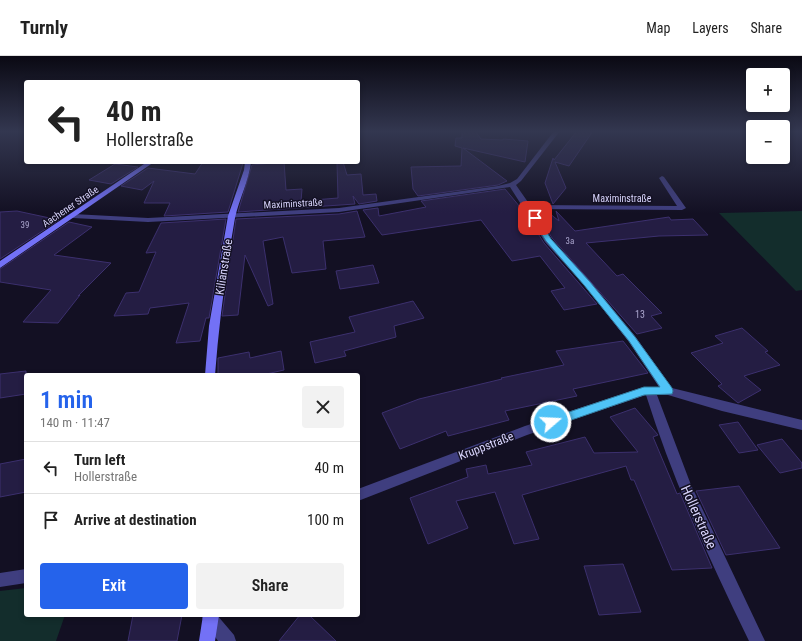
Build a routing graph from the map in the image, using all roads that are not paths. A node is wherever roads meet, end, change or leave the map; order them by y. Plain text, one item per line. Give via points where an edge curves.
1 (536, 158) edge
2 (148, 164) edge
3 (248, 164) edge
4 (662, 178) dead end
5 (512, 185) junction
6 (528, 207) junction
7 (73, 216) junction
8 (232, 216) junction
9 (0, 266) edge
10 (210, 373) edge
11 (650, 390) junction
12 (668, 391) junction
13 (802, 425) edge
14 (360, 494) edge
15 (24, 576) edge
16 (0, 580) edge
17 (211, 617) edge
18 (212, 617) edge
19 (207, 641) edge
20 (228, 641) edge
21 (757, 641) edge

1 - 5 street
2 - 7 street, Aachener Straße
3 - 8 street, Kilianstraße
4 - 6 street, Maximinstraße via 682,208
5 - 6 street
5 - 8 street, Maximinstraße via 339,210
6 - 12 street via 548,240 632,339
7 - 8 street, Maximinstraße via 133,220
7 - 9 street, Aachener Straße
8 - 10 street, Kilianstraße via 214,326
11 - 12 street, Kruppstraße
11 - 14 street, Kruppstraße via 525,431
11 - 21 street, Hollerstraße via 679,471 730,587
12 - 13 street, Kruppstraße
15 - 16 street
17 - 19 street
18 - 20 street

